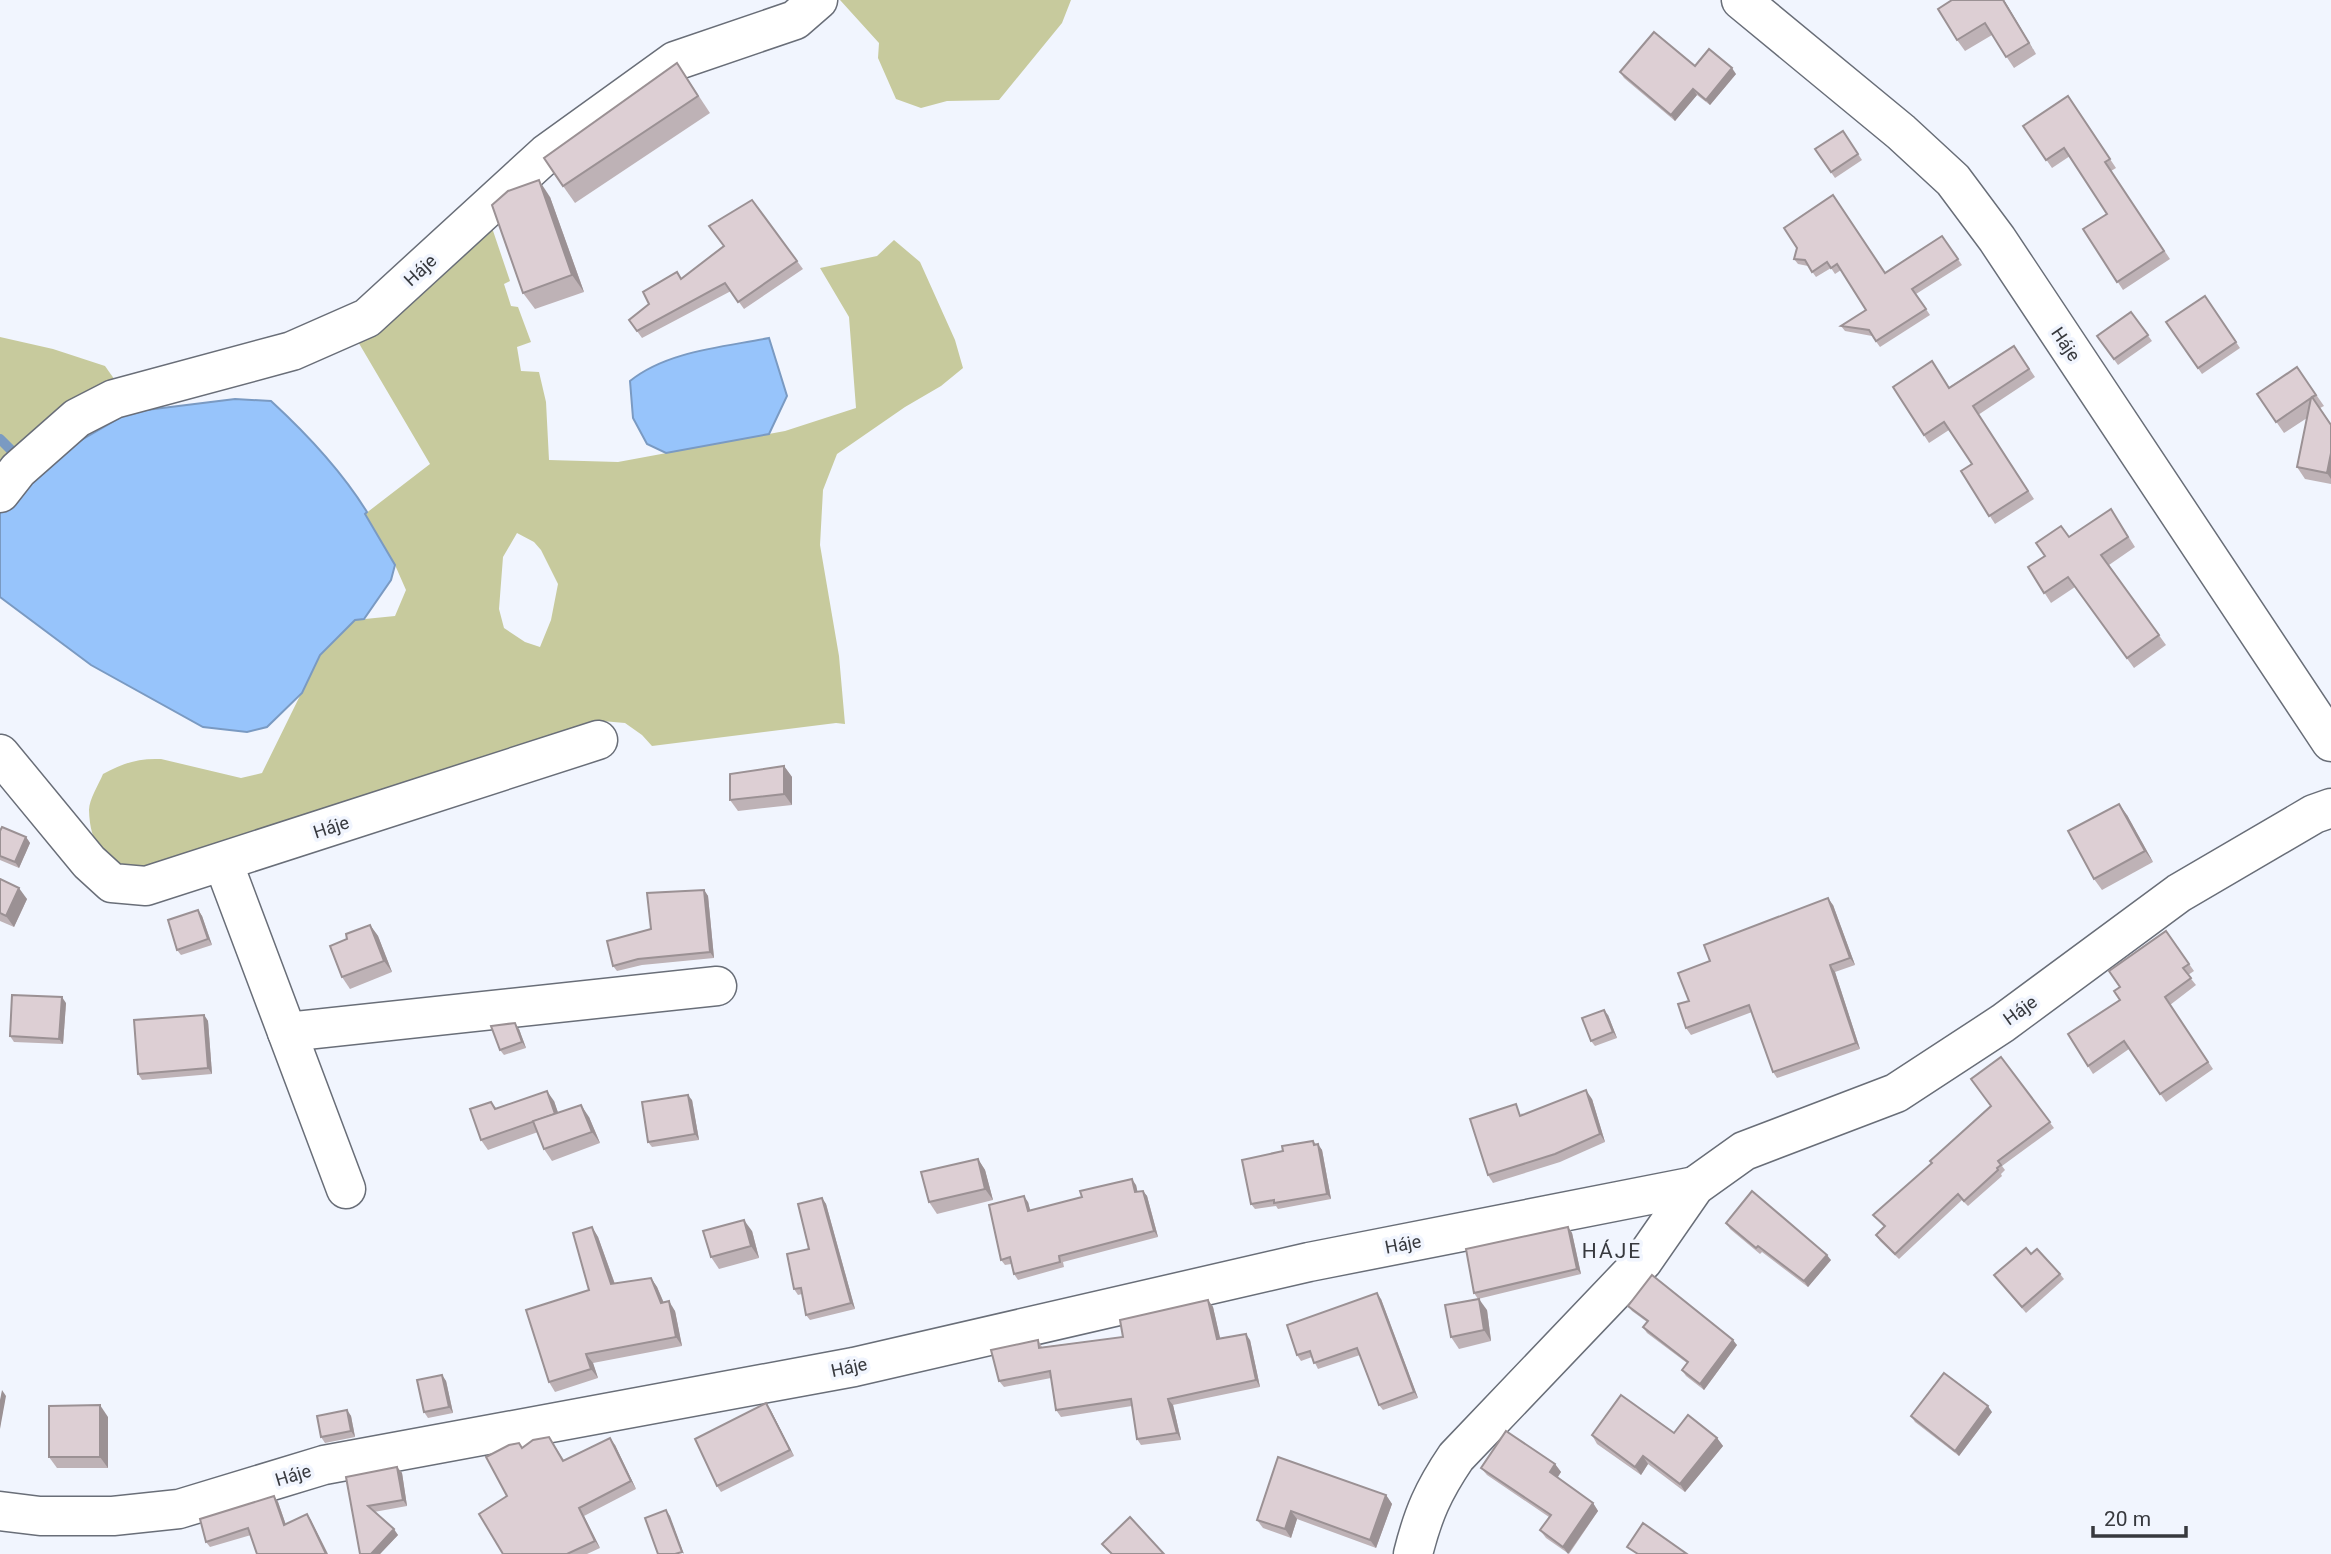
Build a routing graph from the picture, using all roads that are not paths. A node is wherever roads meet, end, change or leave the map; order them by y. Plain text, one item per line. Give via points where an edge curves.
1 (818, 0) edge
2 (1741, 0) edge
3 (0, 494) edge
4 (2326, 725) edge
5 (598, 740) dead end
6 (0, 754) edge
7 (2331, 808) edge
8 (223, 862) junction
9 (717, 986) dead end
10 (287, 1032) junction
11 (1695, 1186) junction
12 (346, 1189) dead end
13 (0, 1511) edge
14 (1413, 1554) edge

1 - 3 street, Háje via 795,20 675,61 546,154 367,318 292,351 114,400 77,418 18,470
2 - 4 street, Háje via 1953,180
5 - 8 street, Háje
6 - 8 street, Háje via 89,862 112,883 146,886
7 - 11 street, Háje via 2179,893 2003,1023 1896,1093 1744,1150
8 - 10 street
9 - 10 street
10 - 12 street
11 - 13 street, Háje via 1309,1262 853,1367 324,1465 179,1509 113,1516
11 - 14 street, Háje via 1643,1261 1456,1457 1422,1518

